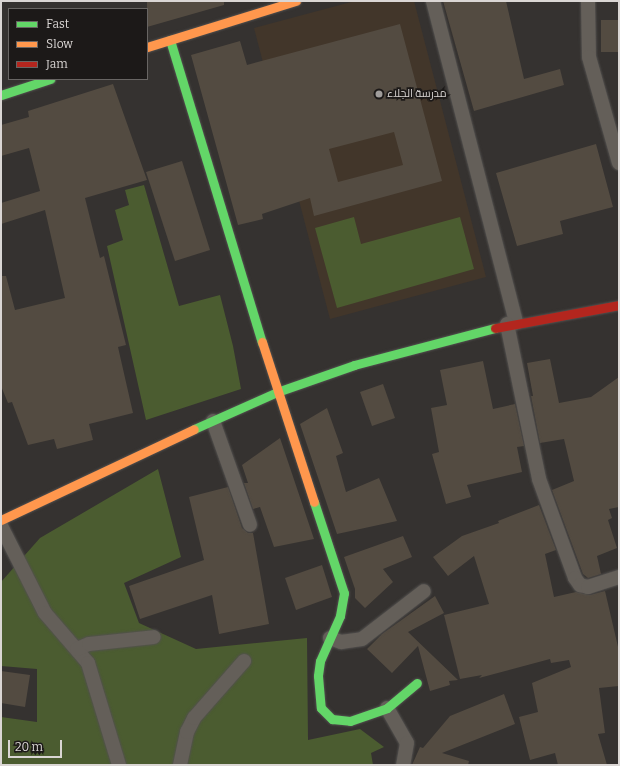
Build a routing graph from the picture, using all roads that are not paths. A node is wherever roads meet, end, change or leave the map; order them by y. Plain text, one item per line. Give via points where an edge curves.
1 (296, 1) edge
2 (433, 1) edge
3 (588, 1) edge
4 (170, 40) junction
5 (148, 47) edge
6 (47, 80) edge
7 (1, 95) edge
8 (619, 163) edge
9 (619, 305) edge
10 (511, 323) junction
11 (277, 392) junction
12 (213, 421) junction
13 (1, 520) edge
14 (250, 525) dead end
15 (1, 526) edge
16 (619, 577) edge
17 (424, 591) dead end
18 (154, 637) dead end
19 (330, 638) junction
20 (77, 649) junction
21 (244, 661) dead end
22 (417, 684) dead end
23 (387, 708) junction
24 (119, 765) edge
25 (180, 765) edge
26 (403, 765) edge

1 - 4 street
2 - 10 street
3 - 8 street via 590,62
4 - 5 street
4 - 11 street
6 - 7 street
9 - 10 street
10 - 11 street via 354,365
10 - 16 street via 539,479 575,578 580,585 588,587
11 - 12 street
11 - 19 street via 344,593 340,616
12 - 13 street
12 - 14 street
15 - 20 street via 45,613
17 - 19 street via 362,639 348,642
18 - 20 street via 89,644
19 - 23 street via 320,661 318,676 319,701 326,714 344,722
20 - 24 street via 91,669
21 - 25 street via 194,718 187,732
22 - 23 street
23 - 26 street via 405,737 407,751

